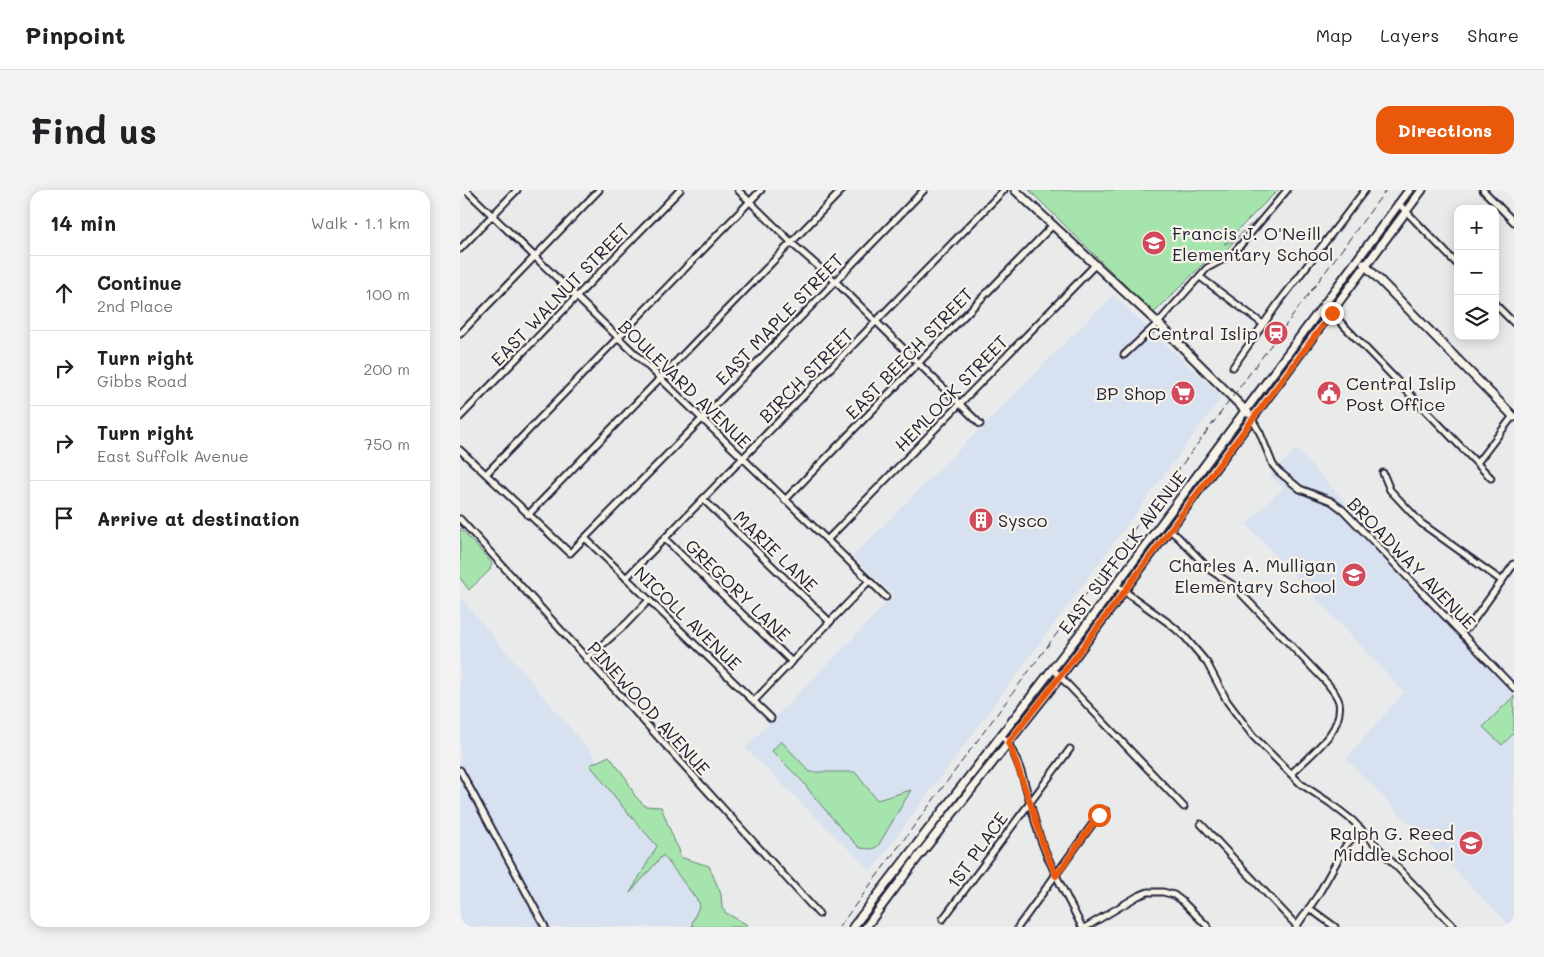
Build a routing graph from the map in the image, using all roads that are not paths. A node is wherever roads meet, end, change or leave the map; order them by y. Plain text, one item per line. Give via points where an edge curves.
1 (466, 190) edge
2 (517, 190) edge
3 (599, 190) edge
4 (680, 190) edge
5 (738, 190) edge
6 (760, 190) edge
7 (842, 190) edge
8 (924, 190) edge
9 (1004, 190) edge
10 (1015, 190) edge
11 (1287, 190) edge
12 (1364, 190) edge
13 (1409, 190) edge
14 (1422, 190) edge
15 (1483, 190) edge
16 (750, 201) junction
17 (1399, 204) junction
18 (1406, 211) junction
19 (492, 216) junction
20 (1514, 222) edge
21 (1053, 225) junction
22 (792, 242) junction
23 (460, 249) edge
24 (535, 257) junction
25 (1358, 259) junction
26 (1454, 260) edge
27 (1095, 265) junction
28 (1366, 266) junction
29 (1200, 277) junction
30 (835, 281) junction
31 (576, 298) junction
32 (1324, 305) junction
33 (1499, 308) edge
34 (1332, 313) junction
35 (877, 322) junction
36 (1158, 323) junction
37 (1514, 323) edge
38 (1263, 324) junction
39 (460, 334) edge
40 (618, 338) junction
41 (1124, 355) dead end
42 (918, 364) junction
43 (1233, 367) dead end
44 (660, 379) junction
45 (959, 404) junction
46 (1246, 410) junction
47 (1513, 416) edge
48 (460, 417) edge
49 (1252, 419) junction
50 (702, 420) junction
51 (980, 424) dead end
52 (460, 450) edge
53 (742, 459) junction
54 (1477, 463) junction
55 (1383, 473) dead end
56 (486, 474) junction
57 (1491, 478) dead end
58 (703, 499) junction
59 (785, 500) junction
60 (528, 515) junction
61 (460, 519) edge
62 (1170, 530) junction
63 (585, 538) junction
64 (664, 539) junction
65 (827, 540) junction
66 (1514, 564) edge
67 (626, 578) junction
68 (869, 581) junction
69 (1502, 581) junction
70 (1116, 585) junction
71 (1124, 591) junction
72 (886, 597) dead end
73 (649, 600) junction
74 (830, 622) junction
75 (1468, 628) dead end
76 (586, 659) junction
77 (792, 662) junction
78 (1052, 669) junction
79 (1060, 677) junction
80 (1514, 688) edge
81 (754, 701) junction
82 (771, 718) dead end
83 (1001, 735) junction
84 (1008, 743) junction
85 (1070, 749) dead end
86 (460, 770) edge
87 (1291, 774) junction
88 (1030, 802) junction
89 (1184, 807) dead end
90 (1106, 811) dead end
91 (1201, 824) dead end
92 (1361, 829) junction
93 (1056, 876) junction
94 (1309, 908) junction
95 (819, 914) dead end
96 (943, 919) dead end
97 (545, 927) edge
98 (853, 927) edge
99 (866, 927) edge
100 (1018, 927) edge
101 (1082, 927) edge
102 (1086, 927) edge
103 (1208, 927) edge
104 (1296, 927) edge
105 (1336, 927) edge
106 (1454, 927) edge

1 - 19 street, BOULEVARD AVENUE
2 - 19 street
3 - 24 street
4 - 31 street, EAST WALNUT STREET
5 - 16 street
6 - 16 street
7 - 22 street
8 - 30 street, EAST MAPLE STREET
9 - 35 street, BIRCH STREET
10 - 21 main road
11 - 29 street via 1233,254 1207,268
12 - 38 street
13 - 17 main road, EAST SUFFOLK AVENUE
14 - 18 main road, EAST SUFFOLK AVENUE
15 - 20 street
16 - 22 street
16 - 40 street
17 - 18 street
17 - 25 main road, EAST SUFFOLK AVENUE
18 - 26 street
18 - 28 main road, EAST SUFFOLK AVENUE
19 - 23 street
19 - 24 street, BOULEVARD AVENUE
21 - 27 main road
21 - 42 street, EAST BEECH STREET
22 - 30 street
22 - 44 street
24 - 31 street, BOULEVARD AVENUE
24 - 39 street
25 - 28 main road
25 - 32 main road, EAST SUFFOLK AVENUE
27 - 36 main road
27 - 45 street, HEMLOCK STREET
28 - 34 main road, EAST SUFFOLK AVENUE
28 - 47 main road
29 - 36 street
29 - 38 street
30 - 35 street
30 - 50 street, EAST MAPLE STREET
31 - 40 street, BOULEVARD AVENUE
31 - 48 street, EAST WALNUT STREET
32 - 34 street
32 - 46 main road, EAST SUFFOLK AVENUE
33 - 37 street
34 - 49 main road, EAST SUFFOLK AVENUE
34 - 54 street
35 - 42 street
35 - 53 street, BIRCH STREET
36 - 41 street
36 - 46 main road
38 - 43 street
40 - 44 street, BOULEVARD AVENUE
40 - 56 street
42 - 45 street
42 - 59 street, EAST BEECH STREET
44 - 50 street, BOULEVARD AVENUE
44 - 60 street
45 - 51 street
45 - 65 street, HEMLOCK STREET
46 - 49 main road
46 - 70 main road, EAST SUFFOLK AVENUE
47 - 54 street
49 - 62 main road, EAST SUFFOLK AVENUE
49 - 80 street, BROADWAY AVENUE via 1278,471 1300,489 1331,500 1343,510
50 - 53 street, BOULEVARD AVENUE
50 - 63 street, EAST MAPLE STREET
52 - 56 street
53 - 58 street, BIRCH STREET
53 - 59 street, BOULEVARD AVENUE
54 - 57 street
55 - 69 street via 1390,490 1421,523
56 - 60 street
58 - 64 street, BIRCH STREET
58 - 74 street, MARIE LANE
59 - 65 street, BOULEVARD AVENUE
60 - 63 street, EAST MAPLE STREET via 570,553
61 - 76 street, PINEWOOD AVENUE
62 - 71 main road, EAST SUFFOLK AVENUE
62 - 87 street via 1210,570 1233,585 1327,682 1339,701 1339,714 1332,732
63 - 67 street, NICOLL AVENUE
64 - 67 street, BIRCH STREET
64 - 77 street, GREGORY LANE
65 - 68 street, BOULEVARD AVENUE
66 - 69 street
67 - 73 street, NICOLL AVENUE
68 - 72 street, BOULEVARD AVENUE
68 - 74 street
69 - 75 street
70 - 71 street
70 - 78 main road, EAST SUFFOLK AVENUE
71 - 79 main road, EAST SUFFOLK AVENUE
71 - 87 street via 1170,624 1198,651 1245,726
73 - 76 street
73 - 81 street, NICOLL AVENUE
74 - 77 street
76 - 95 street, PINEWOOD AVENUE
77 - 81 street
78 - 79 street
78 - 83 main road, EAST SUFFOLK AVENUE
79 - 84 main road, EAST SUFFOLK AVENUE
79 - 89 street
81 - 82 street, NICOLL AVENUE
83 - 84 street
83 - 98 main road, EAST SUFFOLK AVENUE
84 - 88 street
84 - 99 main road, EAST SUFFOLK AVENUE
85 - 88 street, 1ST PLACE
86 - 97 street
87 - 92 street
88 - 93 street
88 - 96 street, 1ST PLACE
90 - 93 street via 1099,815
91 - 104 street
92 - 94 street via 1346,845
92 - 106 street
93 - 100 street
93 - 101 street
94 - 104 street
94 - 105 street
102 - 103 street via 1138,896 1163,892 1174,894

